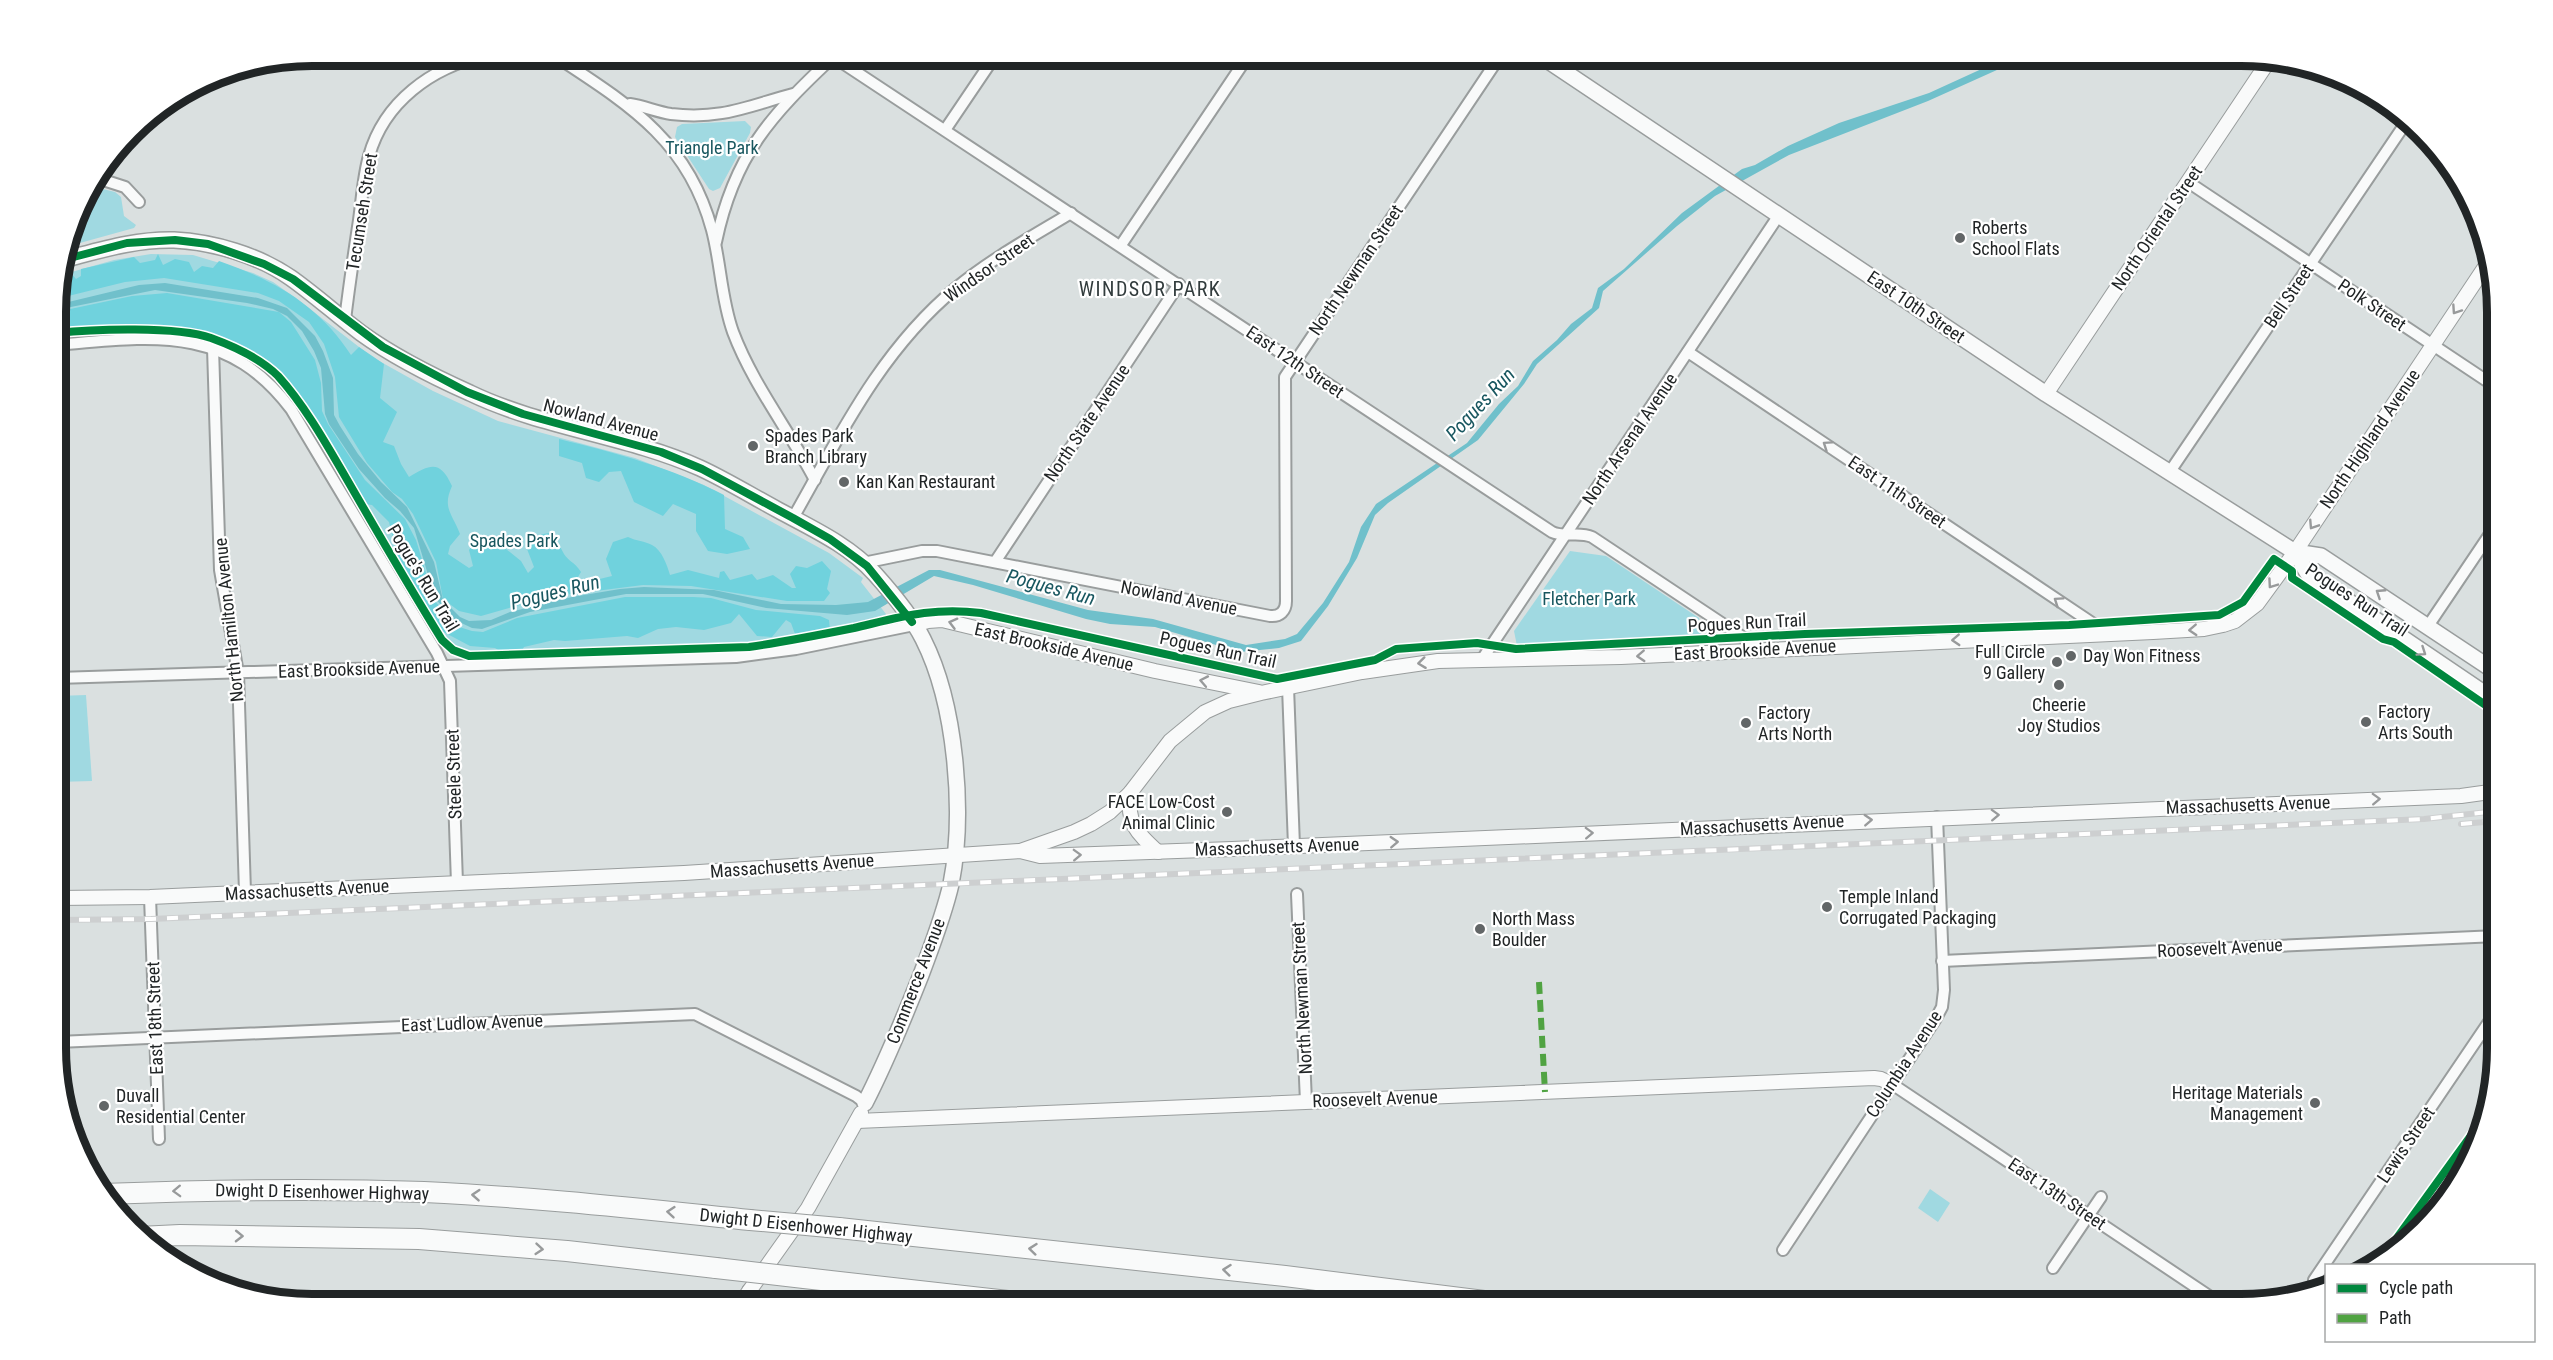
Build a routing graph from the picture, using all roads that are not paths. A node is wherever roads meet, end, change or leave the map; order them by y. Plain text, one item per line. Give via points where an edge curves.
1 (452, 66) edge
2 (570, 66) edge
3 (823, 66) edge
4 (848, 66) edge
5 (988, 66) edge
6 (1241, 66) edge
7 (1493, 66) edge
8 (1557, 66) edge
9 (2264, 67) edge
10 (794, 94) junction
11 (628, 104) junction
12 (2403, 127) edge
13 (945, 130) junction
14 (104, 180) edge
15 (2188, 182) junction
16 (139, 202) dead end
17 (1071, 213) junction
18 (1779, 215) junction
19 (716, 245) junction
20 (1120, 245) junction
21 (72, 257) edge
22 (2311, 264) junction
23 (2483, 270) edge
24 (1179, 284) junction
25 (345, 320) junction
26 (66, 344) edge
27 (2432, 345) junction
28 (213, 348) junction
29 (1688, 352) junction
30 (1295, 362) junction
31 (2487, 381) edge
32 (2046, 394) junction
33 (2169, 473) junction
34 (814, 480) junction
35 (792, 518) junction
36 (1566, 534) junction
37 (2487, 538) edge
38 (2295, 552) junction
39 (995, 562) junction
40 (863, 563) junction
41 (1281, 613) joint
42 (2248, 613) joint
43 (914, 625) junction
44 (2428, 626) junction
45 (2107, 633) junction
46 (1762, 650) junction
47 (1480, 661) junction
48 (444, 666) junction
49 (2487, 666) edge
50 (238, 674) junction
51 (66, 678) edge
52 (1288, 687) junction
53 (1261, 693) junction
54 (2487, 695) edge
55 (2487, 792) edge
56 (1130, 793) junction
57 (1937, 817) junction
58 (1294, 846) junction
59 (1020, 850) junction
60 (1158, 852) junction
61 (955, 854) junction
62 (457, 883) junction
63 (245, 892) junction
64 (1297, 894) dead end
65 (150, 897) junction
66 (66, 898) edge
67 (2487, 936) edge
68 (1942, 961) junction
69 (2487, 1025) edge
70 (156, 1038) junction
71 (66, 1042) edge
72 (1892, 1084) junction
73 (1306, 1102) junction
74 (865, 1103) junction
75 (857, 1121) junction
76 (159, 1139) dead end
77 (114, 1194) edge
78 (2101, 1197) dead end
79 (2089, 1215) junction
80 (154, 1236) edge
81 (1783, 1250) dead end
82 (2054, 1268) dead end
83 (2314, 1280) dead end
84 (754, 1294) edge
85 (946, 1294) edge
86 (1428, 1294) edge
87 (2206, 1294) edge

1 - 25 street, Tecumseh Street via 416,86 380,130 366,167
2 - 11 street
3 - 10 street
4 - 13 street, East 12th Street
5 - 13 street
6 - 20 street
7 - 30 street, North Newman Street
8 - 18 main road, East 10th Street
9 - 15 street, North Oriental Street
10 - 11 street via 744,110 701,116
10 - 19 street via 747,155 730,191
11 - 19 street via 662,136 686,169 704,206
12 - 22 street, Bell Street
13 - 17 street, East 12th Street
14 - 16 street via 125,187
15 - 22 street, Polk Street
15 - 32 street, North Oriental Street
17 - 20 street, East 12th Street
17 - 34 street, Windsor Street via 965,280 925,315 873,378
18 - 29 street, North Arsenal Avenue
18 - 32 main road, East 10th Street
19 - 34 street via 721,288 734,333
20 - 24 street, East 12th Street
21 - 25 main road, Nowland Avenue via 127,243 175,240 208,244 293,279
22 - 27 street, Polk Street
22 - 33 street, Bell Street
23 -> 27 street, North Highland Avenue
24 - 30 street, East 12th Street
24 - 39 street, North State Avenue
25 - 35 main road, Nowland Avenue via 390,352 489,402 661,453 702,469
26 - 28 street, Steele Street via 153,338
27 - 31 street, Polk Street
27 -> 38 street, North Highland Avenue
28 - 48 street, Steele Street via 263,378 291,408
28 - 50 street, North Hamilton Avenue via 220,570
29 - 36 street, North Arsenal Avenue
45 -> 29 street, East 11th Street
30 - 36 street, East 12th Street via 1552,531
30 - 41 street, North Newman Street via 1285,377 1286,604
32 - 33 main road, East 10th Street
33 - 38 main road, East 10th Street
34 - 35 street
35 - 40 main road, Nowland Avenue
36 - 46 street, East 12th Street via 1592,537
36 - 47 street, North Arsenal Avenue
37 - 44 street
38 -> 42 street, North Highland Avenue
44 -> 38 main road, East 10th Street via 2321,556
38 -> 54 main road, East 10th Street via 2308,574
39 - 40 street, Nowland Avenue via 932,551
39 - 41 street, Nowland Avenue via 1270,616
40 - 43 main road, Nowland Avenue via 876,574
42 -> 45 street, East Brookside Avenue via 2213,628
43 - 48 street, East Brookside Avenue via 736,657
53 -> 43 street, East Brookside Avenue via 942,620
43 - 61 main road, Commerce Avenue via 934,664 950,730 957,790
44 - 49 main road, East 10th Street
45 -> 46 street, East Brookside Avenue
46 -> 47 street, East Brookside Avenue
47 -> 52 street, East Brookside Avenue via 1412,664
48 - 50 street, East Brookside Avenue
48 - 62 street, Steele Street via 450,681
50 - 51 street, East Brookside Avenue
50 - 63 street, North Hamilton Avenue
52 - 53 street, East Brookside Avenue
52 - 58 street
53 - 56 street, East Brookside Avenue via 1217,706 1192,721 1161,751
57 -> 55 street, Massachusetts Avenue
56 - 59 street, East Brookside Avenue via 1091,824
56 - 60 street via 1133,824
58 -> 57 street, Massachusetts Avenue
57 - 68 street, Columbia Avenue
58 - 60 street, Massachusetts Avenue
59 -> 60 street, Massachusetts Avenue via 1040,856
59 - 61 street, Massachusetts Avenue
61 - 62 street, Massachusetts Avenue via 753,869
61 - 74 main road, Commerce Avenue via 945,906 928,957
62 - 63 street, Massachusetts Avenue
63 - 65 street, Massachusetts Avenue
64 - 73 street, North Newman Street
65 - 66 street, Massachusetts Avenue
65 - 70 street, East 18th Street
67 - 68 street, Roosevelt Avenue
68 - 72 street, Columbia Avenue via 1940,1013
69 - 83 street, Lewis Street
70 - 71 street, East Ludlow Avenue
70 - 74 street, East Ludlow Avenue via 695,1014
70 - 76 street, East 18th Street
72 - 73 street, Roosevelt Avenue via 1874,1078
72 - 79 street, East 13th Street
72 - 81 street, Columbia Avenue
73 - 75 street, Roosevelt Avenue
74 - 75 street, Commerce Avenue
75 - 84 street, Commerce Avenue
86 -> 77 highway, Dwight D Eisenhower Highway, bridge via 839,1228 504,1197 424,1192 217,1190
78 - 79 street
79 - 82 street
79 - 87 street, East 13th Street
80 -> 85 highway, bridge via 418,1239 567,1251

